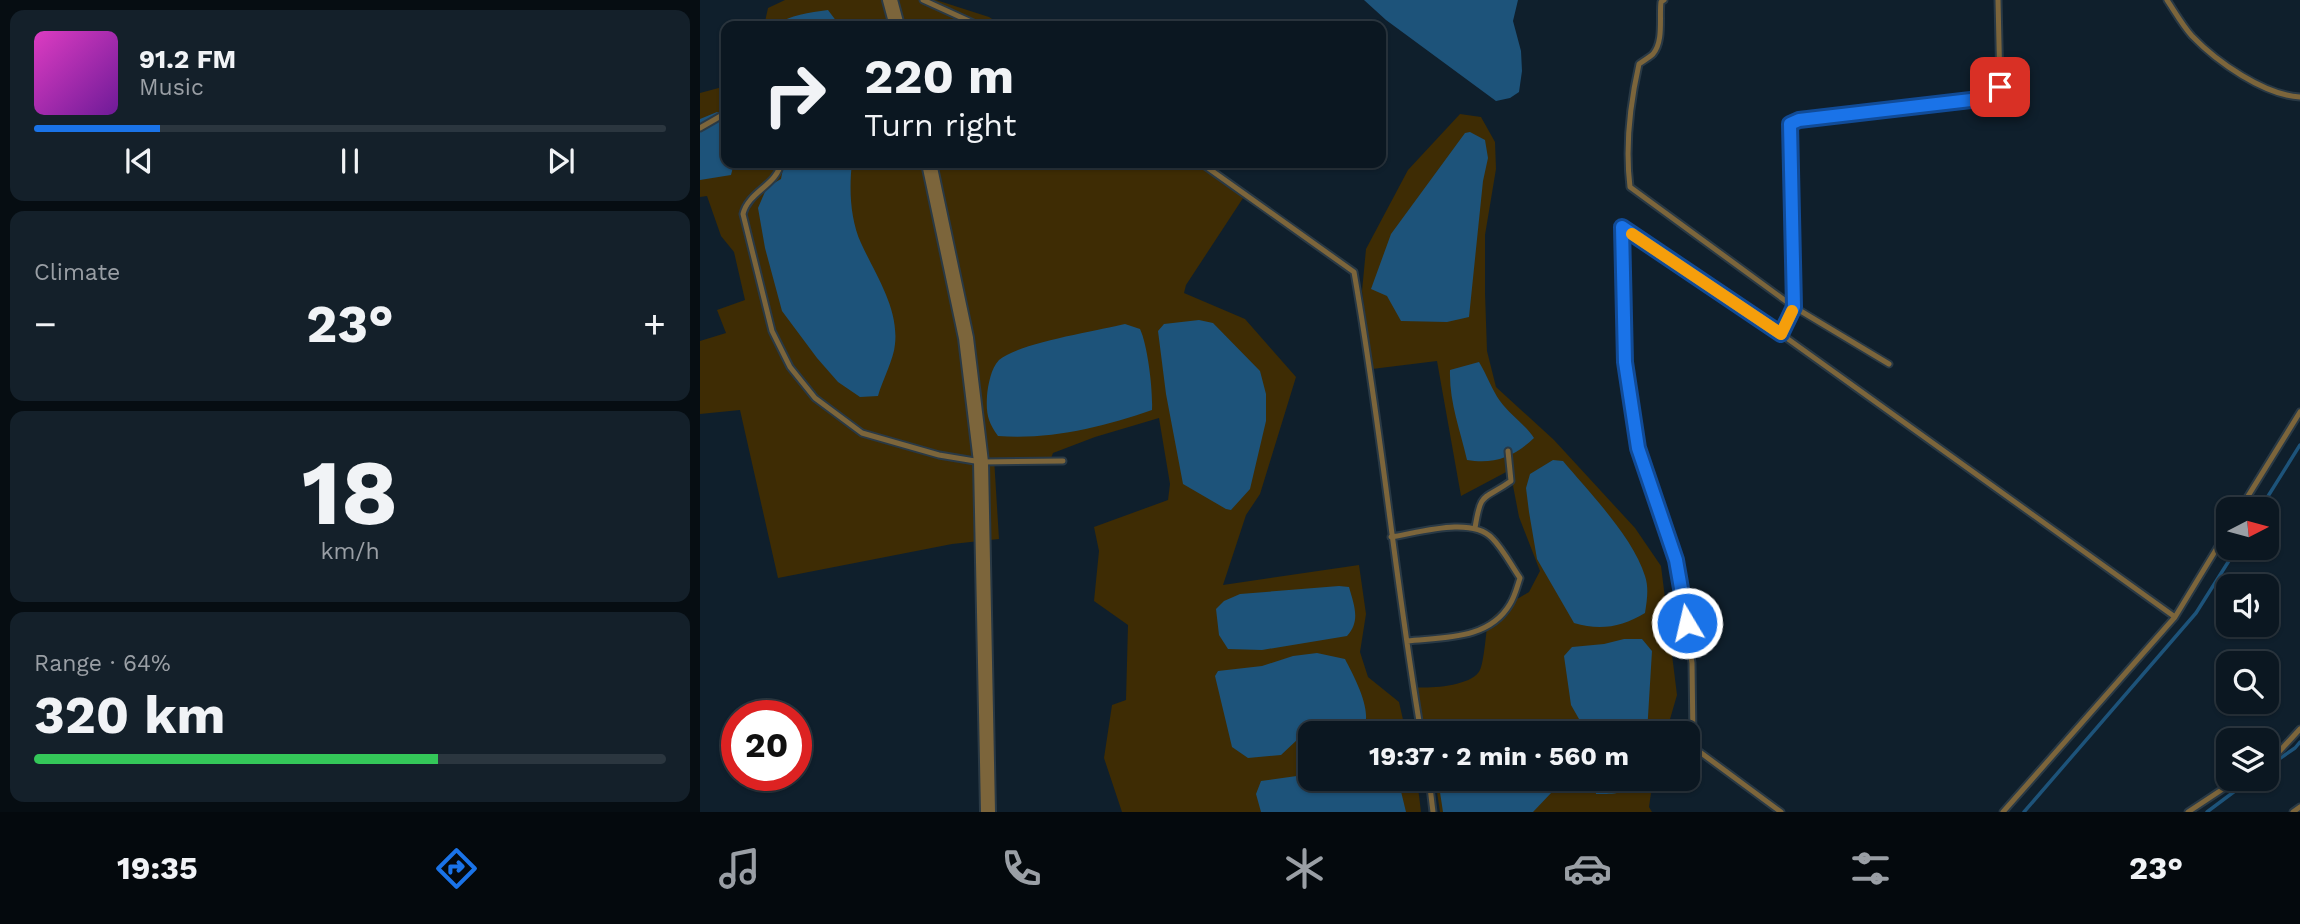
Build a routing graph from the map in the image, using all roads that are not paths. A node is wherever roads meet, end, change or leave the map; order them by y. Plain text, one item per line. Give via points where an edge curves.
1 (890, 0) edge
2 (923, 0) edge
3 (1664, 0) edge
4 (1998, 0) edge
5 (2167, 0) edge
6 (896, 21) edge
7 (969, 21) edge
8 (2300, 97) edge
9 (721, 116) edge
10 (700, 128) edge
11 (779, 168) edge
12 (930, 168) edge
13 (1208, 168) edge
14 (1794, 307) junction
15 (1781, 334) junction
16 (1889, 364) dead end
17 (2300, 412) edge
18 (1508, 450) dead end
19 (1063, 461) dead end
20 (981, 462) junction
21 (2247, 497) edge
22 (1475, 528) junction
23 (1391, 537) junction
24 (2216, 550) edge
25 (2175, 617) junction
26 (1407, 641) junction
27 (1419, 721) edge
28 (1693, 721) edge
29 (2300, 729) edge
30 (1700, 752) edge
31 (2279, 752) edge
32 (1430, 791) edge
33 (2220, 791) edge
34 (2300, 807) edge
35 (988, 812) edge
36 (1433, 812) edge
37 (1780, 812) edge
38 (2003, 812) edge
39 (2188, 812) edge
40 (2293, 812) edge

1 - 6 street
2 - 7 lane
3 - 14 lane via 1655,52 1639,64 1631,101 1630,187
4 - 14 lane via 2000,87 1996,94 1790,124
5 - 8 lane via 2192,36 2223,62 2276,93
9 - 10 lane
11 - 20 lane via 745,203 743,214 772,331 790,367 815,398 862,433
12 - 20 street via 966,338
13 - 23 lane via 1354,272
14 - 15 lane
14 - 16 lane
15 - 25 lane
15 - 28 lane via 1622,227 1625,362 1638,448 1679,572 1692,663
17 - 21 lane
18 - 22 lane via 1511,481 1487,493 1479,503
19 - 20 lane
20 - 35 street
22 - 23 lane
22 - 26 lane via 1490,535 1520,578 1511,603 1498,620 1480,631
23 - 26 lane
24 - 25 lane
25 - 38 lane
26 - 27 lane
29 - 31 lane
30 - 37 lane
32 - 36 lane
33 - 39 lane
34 - 40 lane

